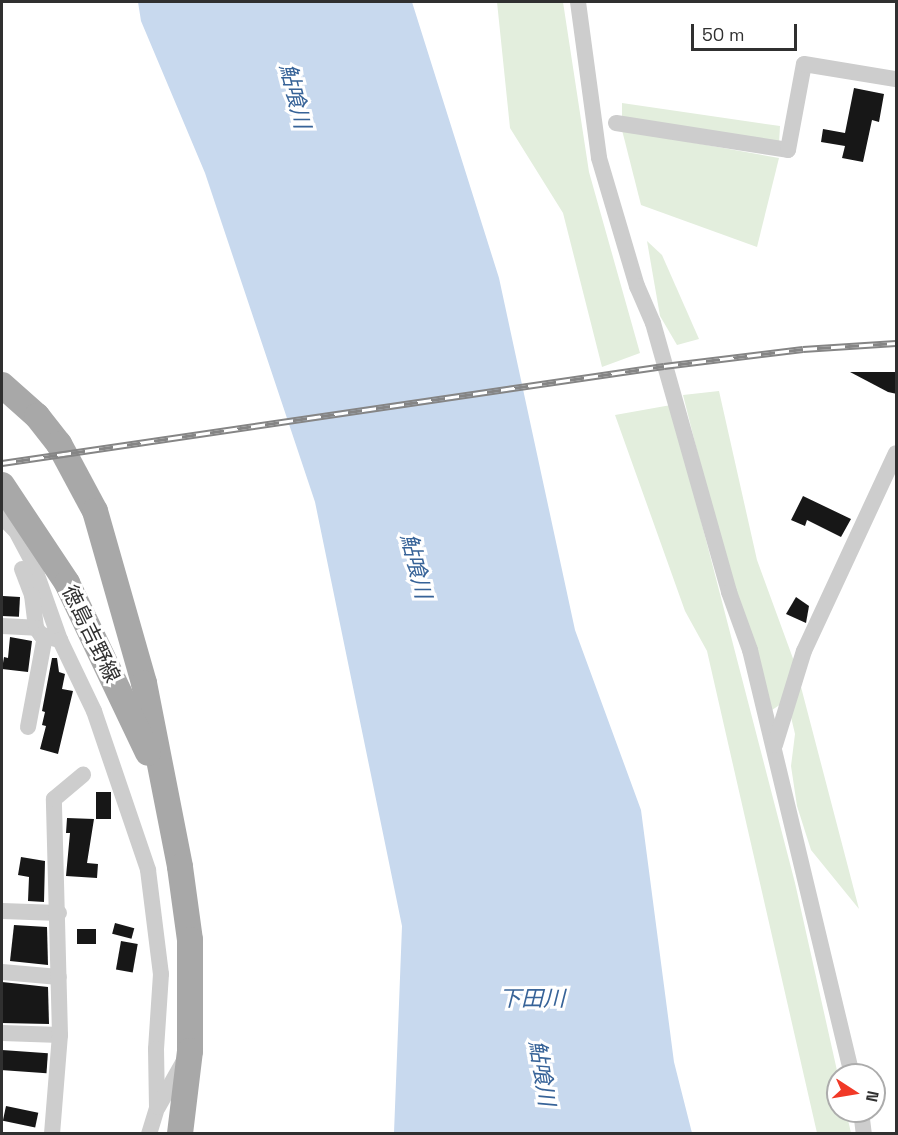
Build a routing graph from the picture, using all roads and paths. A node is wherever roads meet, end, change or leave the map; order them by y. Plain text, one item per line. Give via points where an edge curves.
1 (578, 2) edge
2 (897, 79) edge
3 (616, 123) dead end
4 (2, 386) edge
5 (2, 395) edge
6 (897, 453) edge
7 (2, 485) edge
8 (2, 514) edge
9 (119, 605) junction
10 (2, 626) edge
11 (47, 635) junction
12 (27, 727) dead end
13 (775, 747) junction
14 (83, 774) dead end
15 (166, 792) junction
16 (2, 911) edge
17 (59, 913) junction
18 (2, 972) edge
19 (59, 977) junction
20 (2, 1034) edge
21 (60, 1035) junction
22 (190, 1051) junction
23 (849, 1063) edge
24 (157, 1108) junction
25 (52, 1134) edge
26 (149, 1134) edge
27 (180, 1134) edge

1 - 13 street via 599,158 637,286 653,323
2 - 3 street via 804,64 788,150
4 - 9 main road, 徳島吉野線 via 37,416 78,476 107,544
5 - 9 main road, 徳島吉野線 via 47,449 73,498
6 - 13 street via 804,651
7 - 15 main road, 徳島吉野線 via 67,583
8 - 11 street
8 - 11 street via 32,561
9 - 15 main road, 徳島吉野線 via 144,683
10 - 11 street
11 - 12 street
11 - 24 street via 94,711 148,870 161,975 156,1025
13 - 23 street
14 - 17 street via 54,799
15 - 22 main road, 徳島吉野線 via 190,940
16 - 17 street
17 - 19 street
18 - 19 street
19 - 21 street
20 - 21 street
21 - 25 street
22 - 24 street
22 - 27 main road, 徳島吉野線
24 - 26 street

